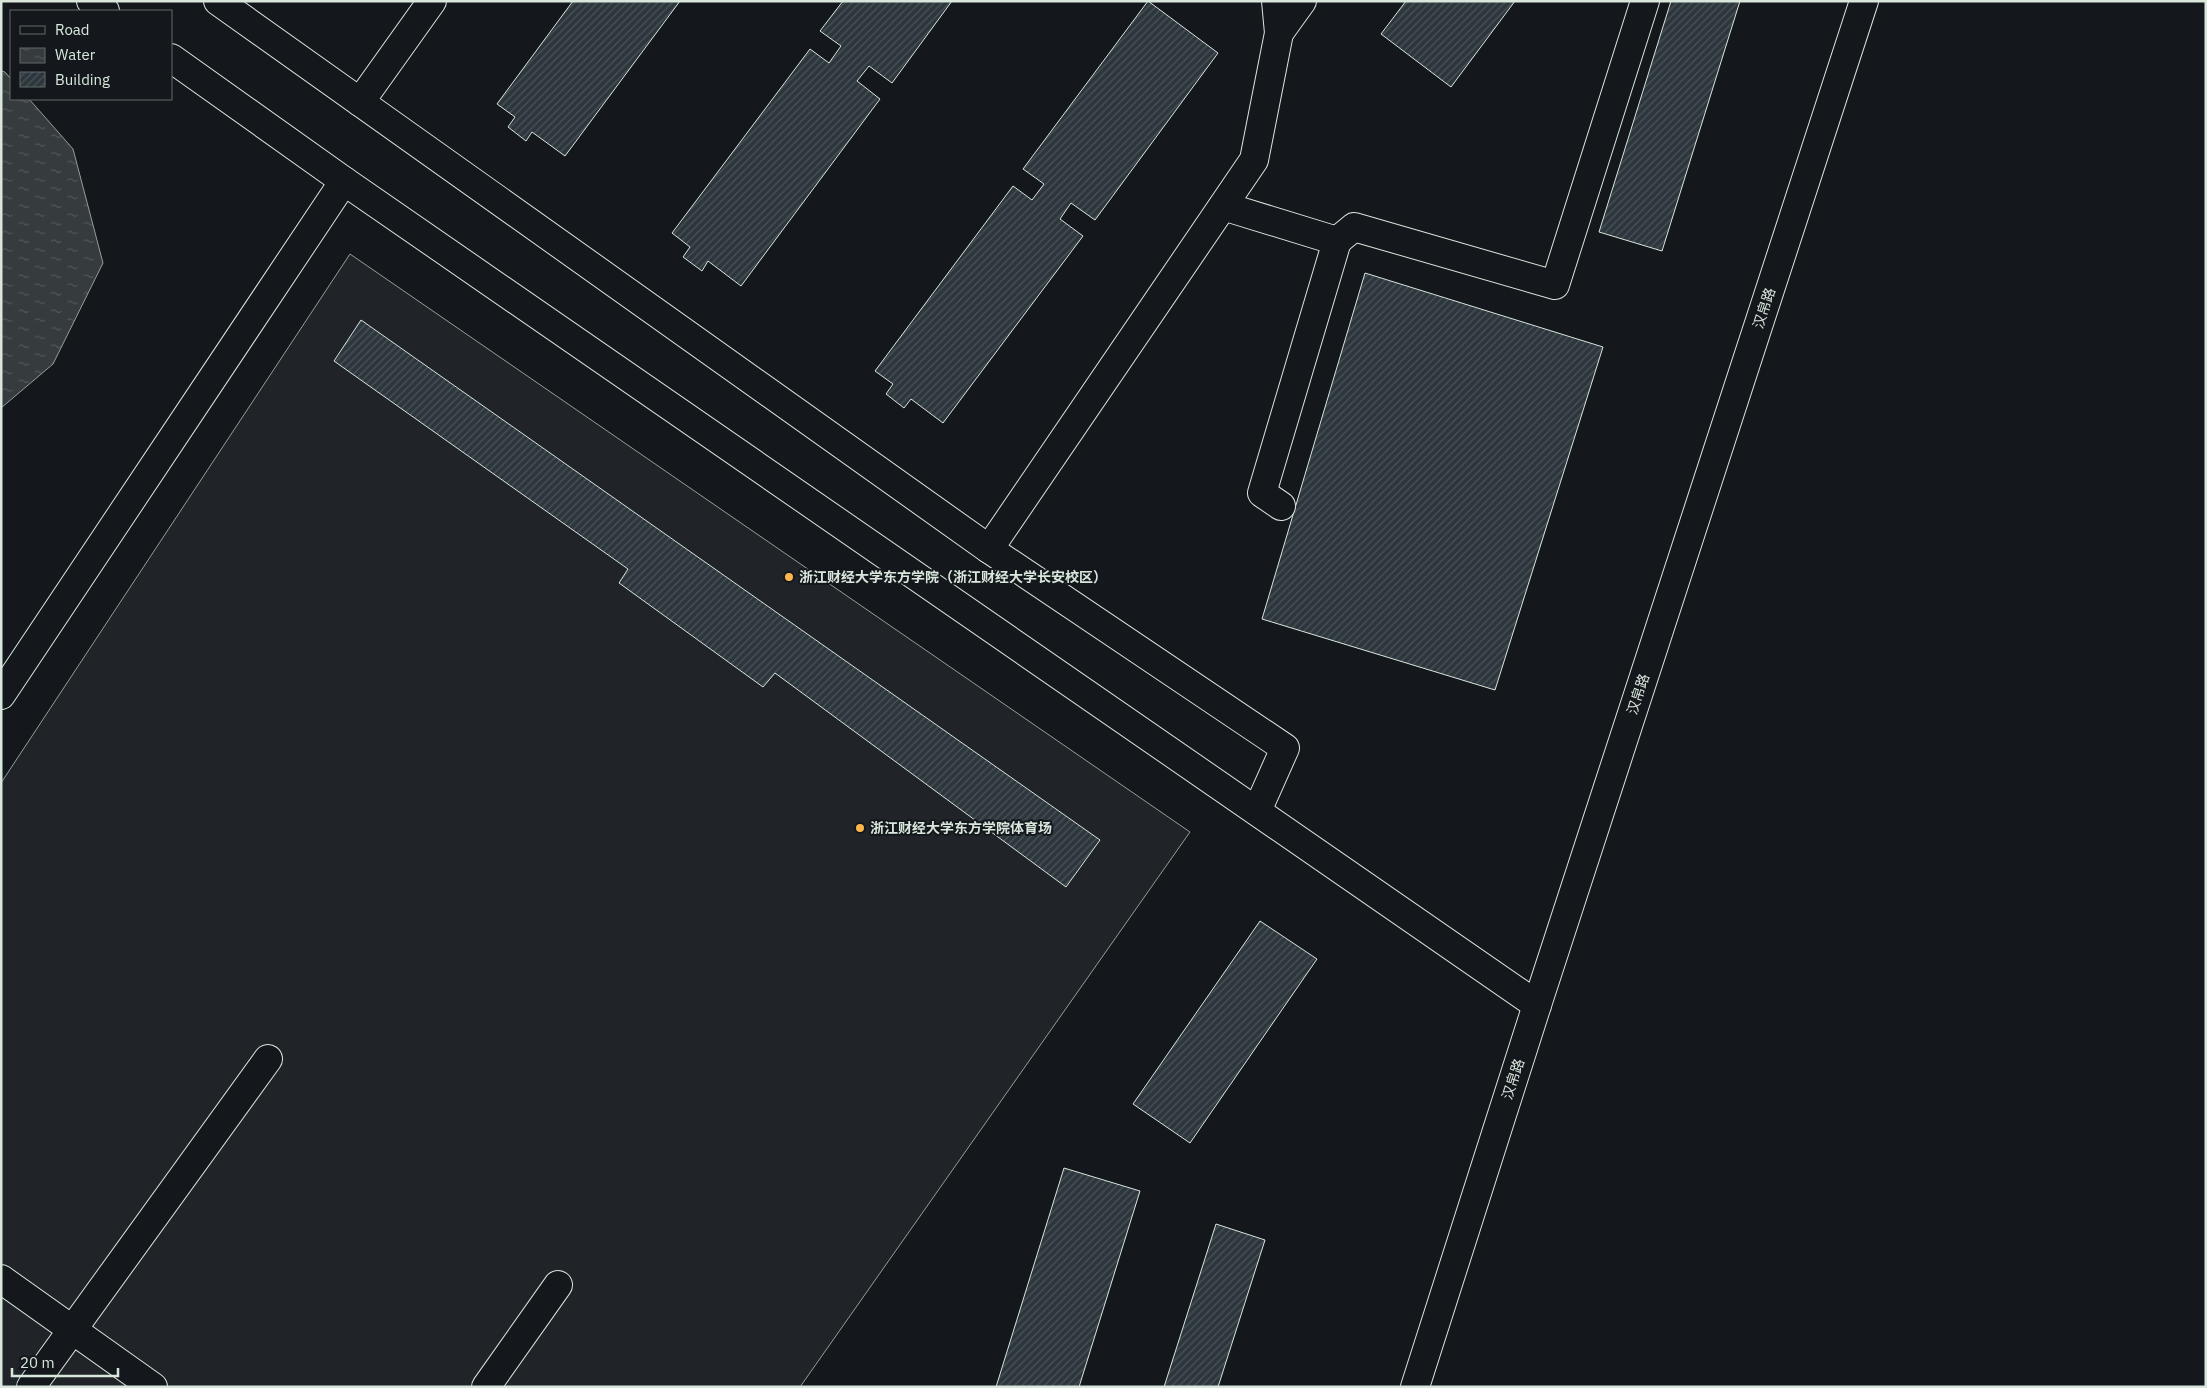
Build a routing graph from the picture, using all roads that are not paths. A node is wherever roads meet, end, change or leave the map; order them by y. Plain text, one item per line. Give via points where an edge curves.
1 (91, 1) edge
2 (218, 1) edge
3 (432, 1) edge
4 (1276, 1) edge
5 (1302, 1) edge
6 (1645, 1) edge
7 (1864, 1) edge
8 (104, 10) edge
9 (1279, 33) junction
10 (172, 59) edge
11 (360, 102) junction
12 (344, 180) junction
13 (1223, 206) junction
14 (1337, 241) junction
15 (1281, 506) dead end
16 (989, 549) junction
17 (1, 695) edge
18 (1257, 811) junction
19 (1537, 1005) junction
20 (268, 1059) dead end
21 (1, 1279) edge
22 (558, 1285) dead end
23 (72, 1330) junction
24 (31, 1387) edge
25 (153, 1387) edge
26 (486, 1387) edge
27 (1415, 1387) edge

1 - 8 street
2 - 11 street
3 - 11 street
4 - 9 street
5 - 9 street
6 - 14 street via 1555,285 1354,227
7 - 19 street, 汉帛路
9 - 13 street via 1254,160
10 - 12 street
11 - 16 street
12 - 17 street
12 - 18 street
13 - 14 street
13 - 16 street
14 - 15 street via 1262,493
16 - 18 street via 1285,748
18 - 19 street
19 - 27 street, 汉帛路
20 - 23 street
21 - 23 street
22 - 26 street
23 - 24 street
23 - 25 street

